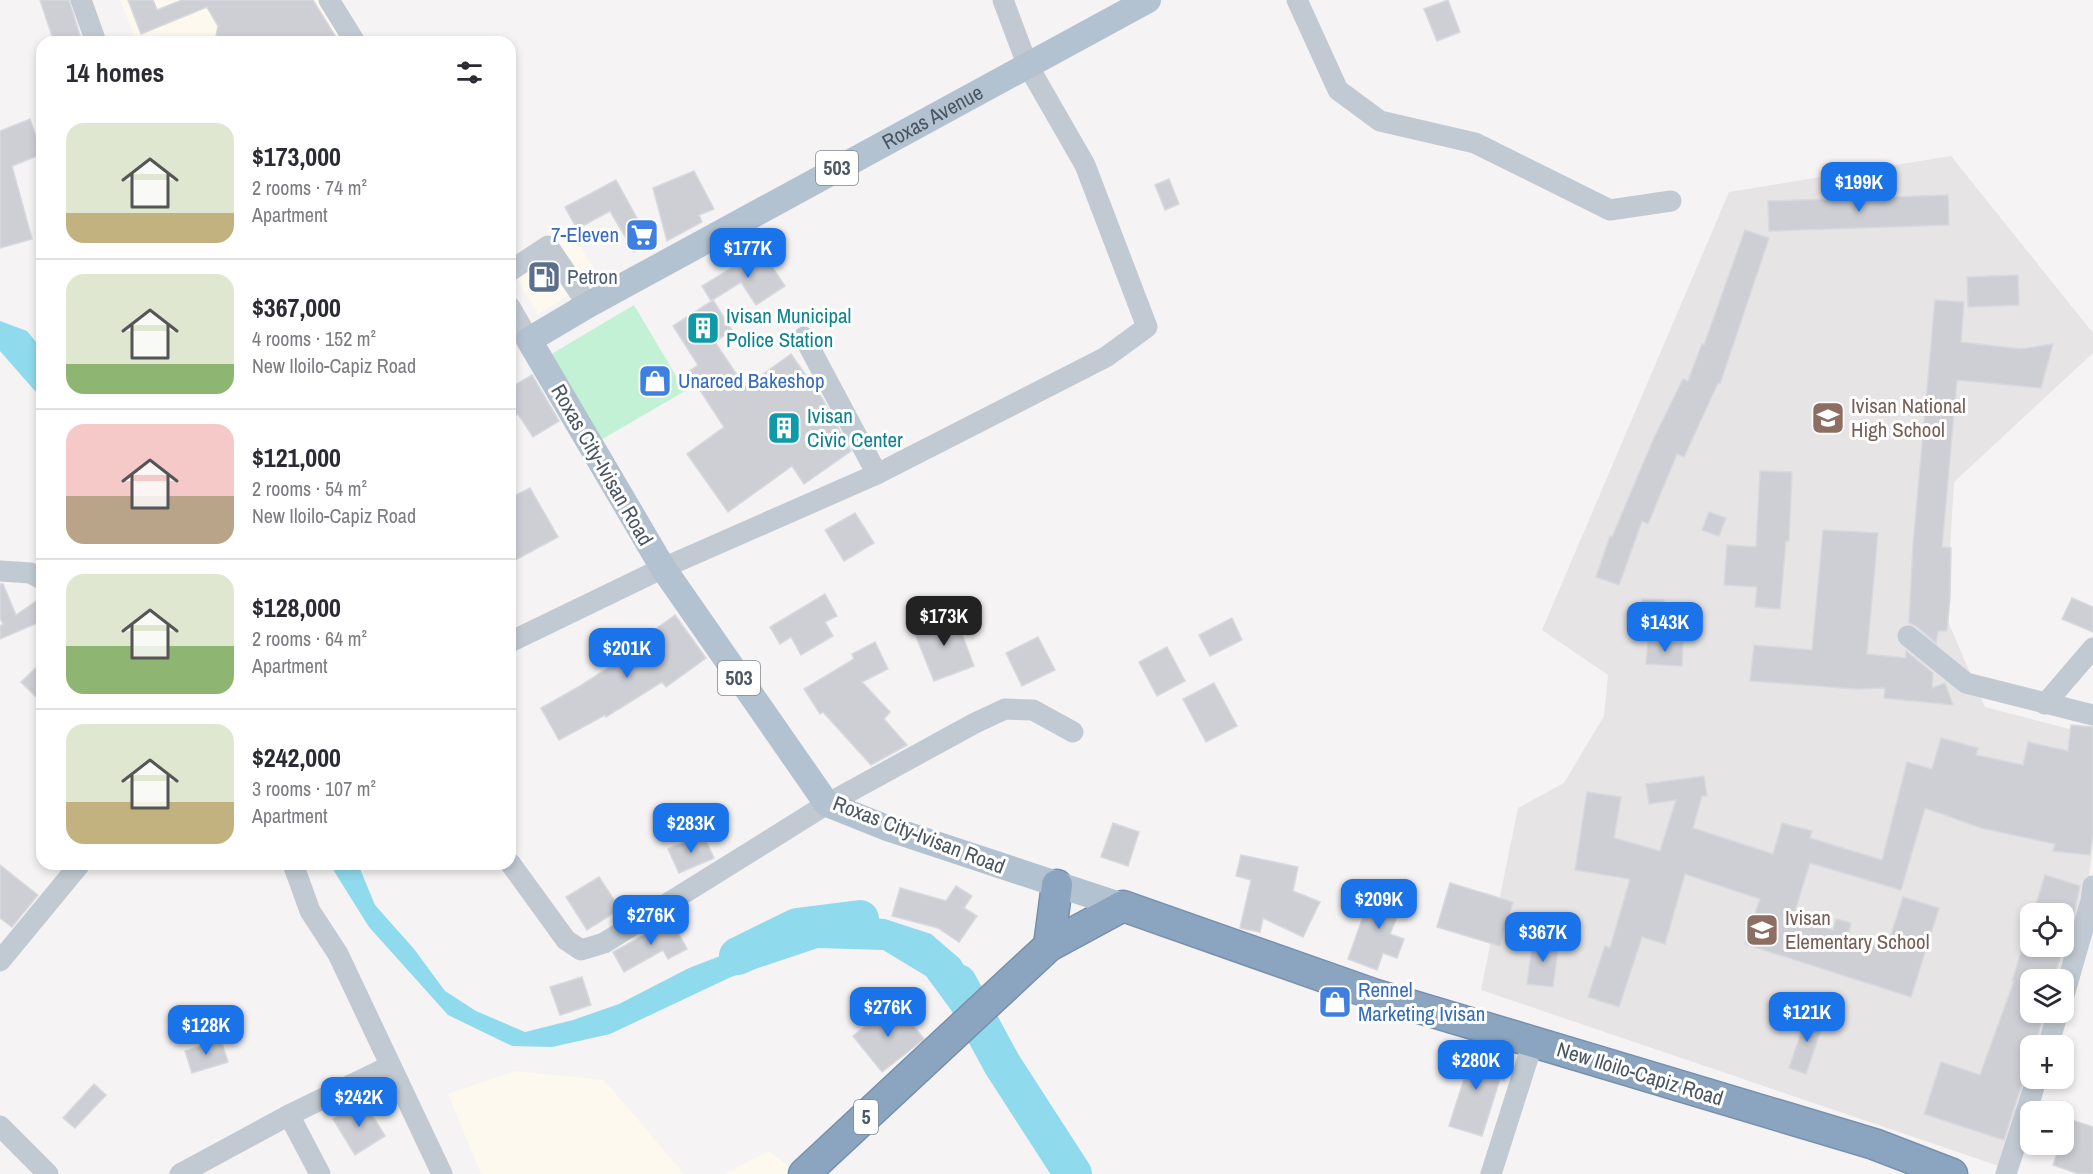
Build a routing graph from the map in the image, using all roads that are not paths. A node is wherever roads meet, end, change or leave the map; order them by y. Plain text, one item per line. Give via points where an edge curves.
1 (81, 0) edge
2 (329, 0) edge
3 (1003, 0) edge
4 (1148, 0) edge
5 (1297, 0) edge
6 (94, 36) edge
7 (351, 36) edge
8 (1027, 64) junction
9 (1671, 201) dead end
10 (516, 267) edge
11 (588, 305) junction
12 (516, 317) edge
13 (804, 337) dead end
14 (529, 340) junction
15 (877, 474) junction
16 (663, 568) junction
17 (0, 571) edge
18 (36, 576) edge
19 (1908, 636) dead end
20 (516, 639) edge
21 (2093, 648) edge
22 (2045, 704) junction
23 (2093, 715) edge
24 (1073, 732) dead end
25 (827, 804) junction
26 (75, 870) edge
27 (295, 870) edge
28 (515, 870) edge
29 (1057, 885) junction
30 (2093, 886) edge
31 (1123, 906) junction
32 (1049, 946) junction
33 (0, 961) edge
34 (2071, 969) edge
35 (1533, 1042) junction
36 (390, 1066) junction
37 (2033, 1089) edge
38 (289, 1115) junction
39 (0, 1126) edge
40 (48, 1174) edge
41 (180, 1174) edge
42 (320, 1174) edge
43 (442, 1174) edge
44 (804, 1174) edge
45 (1491, 1174) edge
46 (1952, 1174) edge
47 (2006, 1174) edge

1 - 6 street
2 - 7 street
3 - 8 street
4 - 8 main road, Roxas Avenue / 503
5 - 9 street via 1338,90 1380,121 1475,142 1610,210
8 - 11 main road, Roxas Avenue / 503
8 - 15 street via 1085,165 1147,327 1106,357
10 - 11 street via 548,246
11 - 14 main road, Roxas Avenue / 503
12 - 14 street
13 - 15 street
14 - 16 main road, Roxas City-Ivisan Road / 503
15 - 16 street
16 - 20 street
16 - 25 main road, Roxas City-Ivisan Road / 503
17 - 18 street
19 - 22 street via 1966,683
21 - 22 street
22 - 23 street
24 - 25 street via 1033,710 1005,709
25 - 28 street via 604,943 581,950 566,940
25 - 29 main road, Roxas City-Ivisan Road
26 - 33 street
27 - 36 street via 310,911 338,954
29 - 31 main road, Roxas City-Ivisan Road
29 - 32 highway
30 - 34 street
31 - 32 highway, 5
31 - 35 highway, New Iloilo-Capiz Road via 1373,994
32 - 44 highway, 5
35 - 45 street
35 - 46 highway, New Iloilo-Capiz Road via 1874,1144
36 - 38 street
36 - 43 street
37 - 47 street
38 - 41 street
38 - 42 street
39 - 40 street

